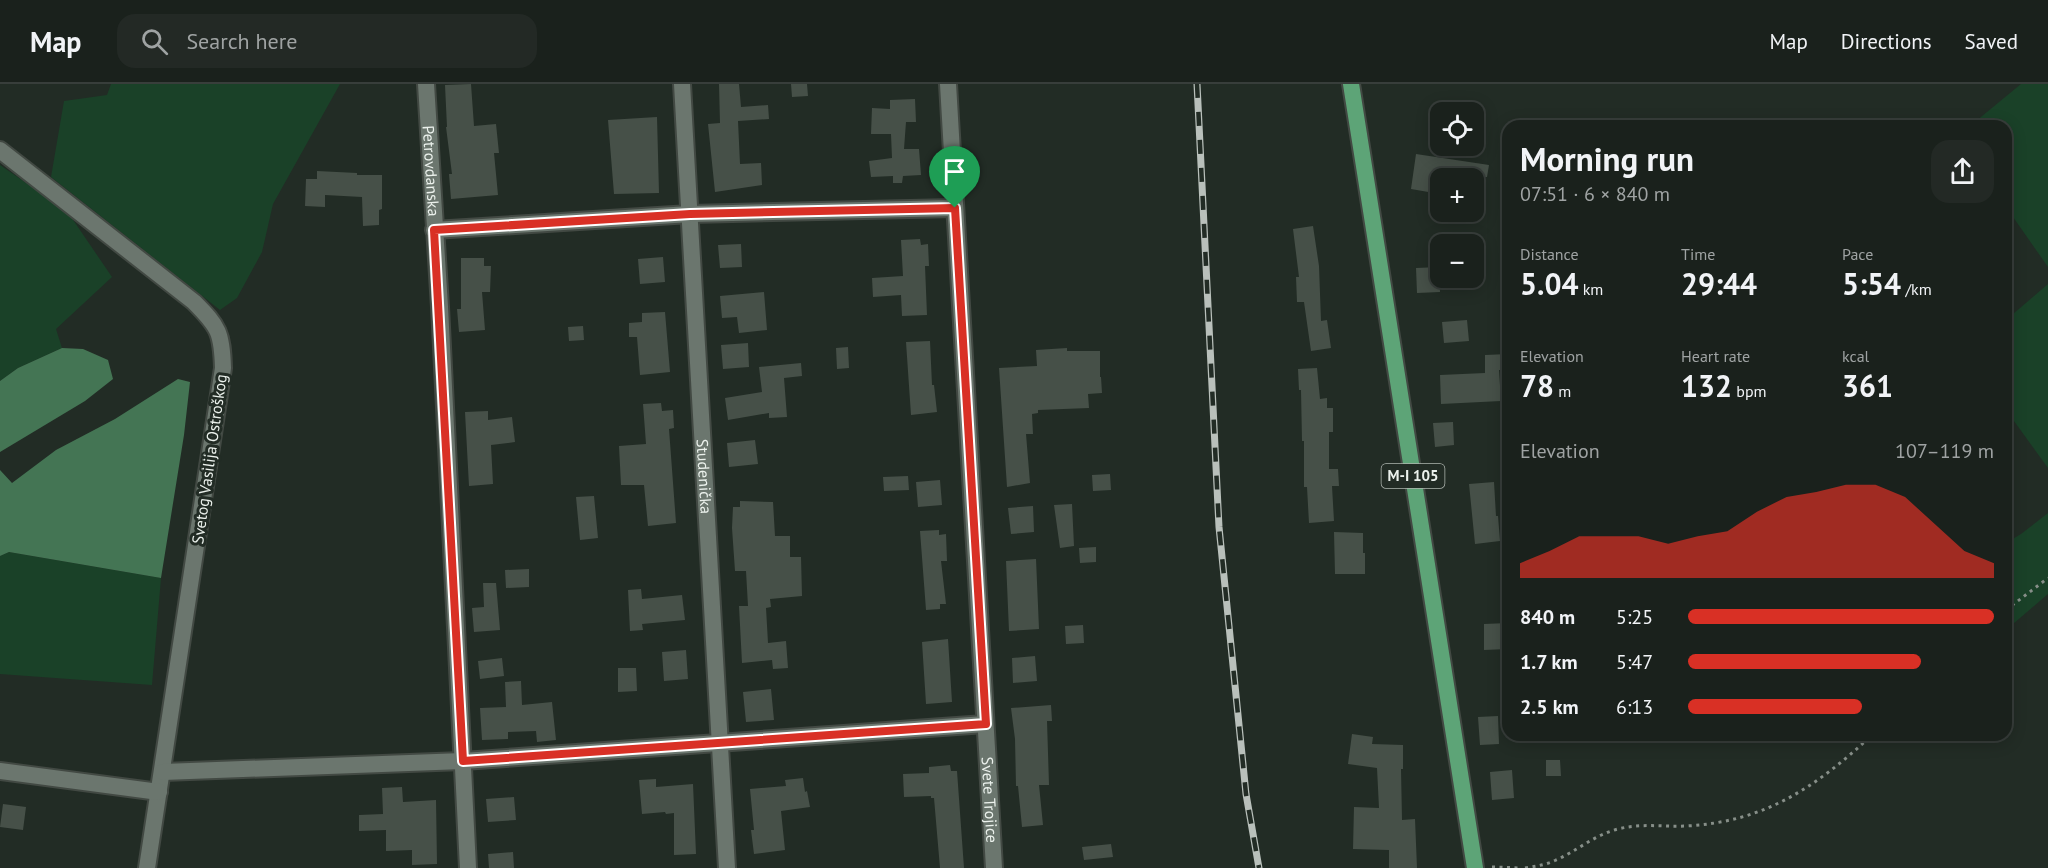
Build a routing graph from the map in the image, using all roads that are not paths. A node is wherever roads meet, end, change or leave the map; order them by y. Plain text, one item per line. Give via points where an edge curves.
1 (426, 84) edge
2 (682, 84) edge
3 (948, 84) edge
4 (1351, 84) edge
5 (0, 150) edge
6 (955, 208) junction
7 (690, 214) junction
8 (434, 230) junction
9 (986, 724) junction
10 (720, 744) junction
11 (463, 761) junction
12 (0, 771) edge
13 (163, 772) junction
14 (159, 792) junction
15 (1475, 867) edge
16 (147, 868) edge
17 (468, 868) edge
18 (727, 868) edge
19 (994, 868) edge

1 - 8 street, Petrovdanska
2 - 7 street, Studenička
3 - 6 street, Svete Trojice
4 - 15 main road, M-I 105
5 - 13 street, Svetog Vasilija Ostroškog via 194,302 214,323 222,344 223,368
6 - 7 street
6 - 9 street, Svete Trojice
7 - 8 street
7 - 10 street, Studenička
8 - 11 street, Petrovdanska
9 - 10 street
9 - 19 street, Svete Trojice
10 - 11 street
10 - 18 street, Studenička
11 - 13 street
11 - 17 street, Petrovdanska
12 - 14 street
13 - 14 street, Svetog Vasilija Ostroškog
14 - 16 street, Svetog Vasilija Ostroškog

